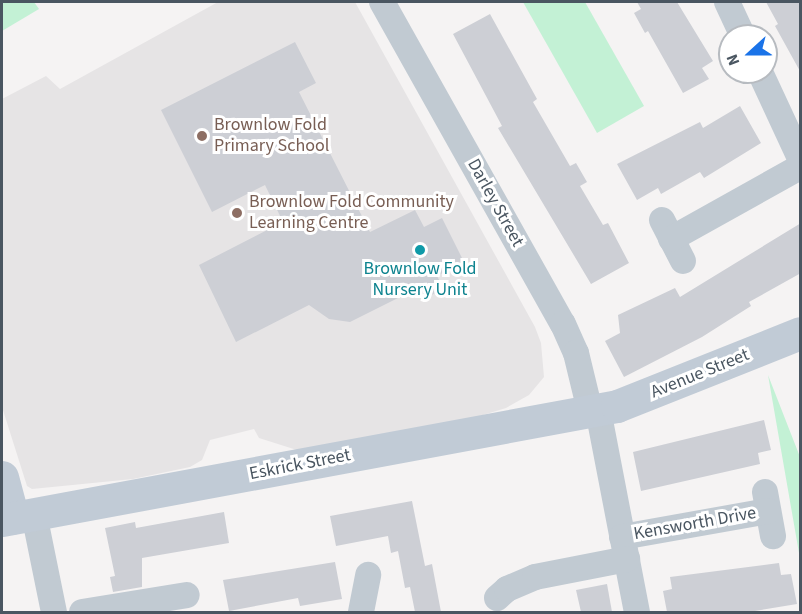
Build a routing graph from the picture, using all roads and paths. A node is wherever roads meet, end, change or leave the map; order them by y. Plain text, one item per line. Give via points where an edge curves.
1 (382, 2) edge
2 (727, 2) edge
3 (737, 24) edge
4 (766, 84) edge
5 (801, 158) edge
6 (801, 167) edge
7 (672, 240) dead end
8 (801, 333) edge
9 (594, 410) junction
10 (2, 477) edge
11 (769, 513) dead end
12 (16, 518) edge
13 (624, 548) junction
14 (368, 575) dead end
15 (187, 595) dead end
16 (497, 598) dead end
17 (54, 612) edge
18 (82, 612) edge
19 (361, 612) edge
20 (637, 612) edge

1 - 9 street, Darley Street via 563,324
2 - 3 street
4 - 5 street
6 - 7 street
8 - 9 street, Avenue Street via 639,399
9 - 12 street, Eskrick Street
9 - 13 street, Darley Street
10 - 12 street
11 - 13 street, Kensworth Drive
12 - 17 street
13 - 16 street, Kensworth Drive via 535,577 507,589
13 - 20 street, Darley Street
14 - 19 street
15 - 18 street

